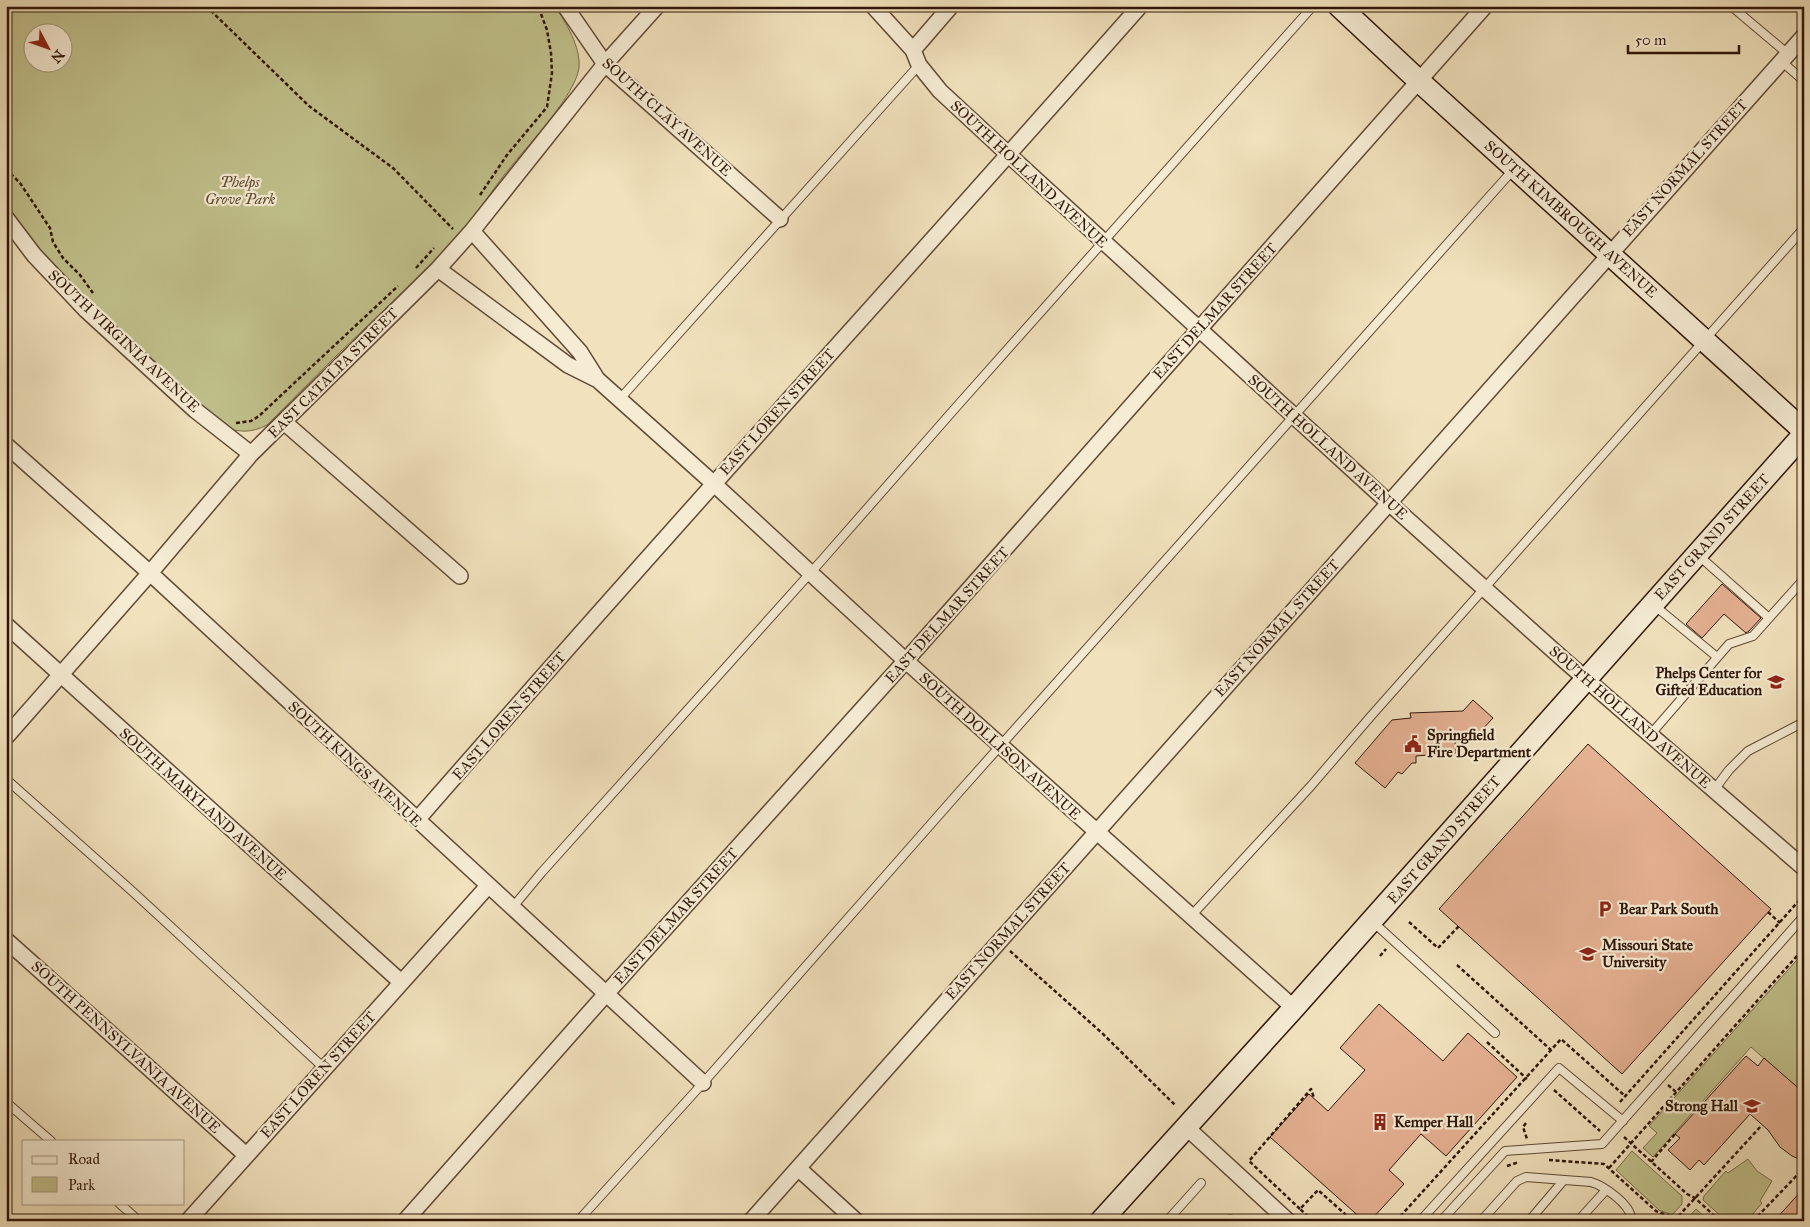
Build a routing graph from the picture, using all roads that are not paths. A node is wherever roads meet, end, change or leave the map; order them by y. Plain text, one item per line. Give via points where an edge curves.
1 (565, 6) edge
2 (657, 6) edge
3 (873, 6) edge
4 (951, 6) edge
5 (1140, 6) edge
6 (1313, 6) edge
7 (1339, 6) edge
8 (1485, 6) edge
9 (1731, 6) edge
10 (1804, 36) edge
11 (913, 50) junction
12 (1784, 57) junction
13 (605, 64) junction
14 (919, 65) junction
15 (1419, 81) junction
16 (1804, 81) edge
17 (1009, 155) junction
18 (1515, 169) junction
19 (6, 218) edge
20 (780, 219) junction
21 (1804, 228) edge
22 (472, 231) junction
23 (1103, 242) junction
24 (1608, 254) junction
25 (438, 269) junction
26 (1199, 330) junction
27 (1704, 340) junction
28 (598, 380) junction
29 (619, 400) junction
30 (1294, 416) junction
31 (284, 422) junction
32 (1804, 433) edge
33 (6, 445) edge
34 (251, 454) junction
35 (713, 483) junction
36 (1388, 502) junction
37 (1697, 554) junction
38 (150, 573) junction
39 (810, 573) junction
40 (460, 576) dead end
41 (1804, 579) edge
42 (1485, 589) junction
43 (1652, 604) junction
44 (1770, 618) junction
45 (6, 625) edge
46 (1716, 658) junction
47 (906, 661) junction
48 (61, 676) junction
49 (1585, 679) junction
50 (1804, 722) edge
51 (1650, 735) junction
52 (6, 737) edge
53 (1001, 746) junction
54 (6, 779) edge
55 (1714, 790) junction
56 (417, 820) junction
57 (1096, 832) junction
58 (1801, 861) edge
59 (488, 886) junction
60 (512, 908) junction
61 (1191, 916) junction
62 (1804, 916) edge
63 (1372, 921) junction
64 (6, 940) edge
65 (401, 982) junction
66 (606, 994) junction
67 (1294, 1008) junction
68 (1495, 1033) dead end
69 (324, 1068) junction
70 (703, 1083) junction
71 (6, 1102) edge
72 (1623, 1121) junction
73 (1186, 1126) junction
74 (49, 1140) edge
75 (246, 1155) junction
76 (798, 1168) junction
77 (1563, 1181) junction
78 (1201, 1183) dead end
79 (1606, 1190) junction
80 (120, 1204) edge
81 (139, 1221) edge
82 (188, 1221) edge
83 (405, 1221) edge
84 (578, 1221) edge
85 (751, 1221) edge
86 (856, 1221) edge
87 (1100, 1221) edge
88 (1167, 1221) edge
89 (1227, 1221) edge
90 (1237, 1221) edge
91 (1288, 1221) edge
92 (1420, 1221) edge
93 (1441, 1221) edge
94 (1481, 1221) edge
95 (1529, 1221) edge
96 (1578, 1221) edge
97 (1628, 1221) edge

1 - 13 street, SOUTH CLAY AVENUE
2 - 13 street, EAST CATALPA STREET
3 - 11 street, SOUTH HOLLAND AVENUE
4 - 11 street
5 - 17 street, EAST LOREN STREET
6 - 23 lane
7 - 15 main road, SOUTH KIMBROUGH AVENUE
8 - 15 street, EAST DELMAR STREET
9 - 12 lane
10 - 12 street, EAST NORMAL STREET
11 - 14 street, SOUTH HOLLAND AVENUE
12 - 16 lane
12 - 24 street, EAST NORMAL STREET
13 - 20 street, SOUTH CLAY AVENUE
13 - 22 street, EAST CATALPA STREET
14 - 17 street, SOUTH HOLLAND AVENUE via 940,91
14 - 20 lane
15 - 18 main road, SOUTH KIMBROUGH AVENUE
15 - 26 street, EAST DELMAR STREET
17 - 23 street, SOUTH HOLLAND AVENUE
17 - 35 street, EAST LOREN STREET
18 - 24 main road, SOUTH KIMBROUGH AVENUE
18 - 30 lane
19 - 34 street, SOUTH VIRGINIA AVENUE via 34,255 86,310 195,410
20 - 29 lane
21 - 27 lane
22 - 25 street, EAST CATALPA STREET
22 - 28 street, SOUTH DOLLISON AVENUE via 580,352
23 - 26 street, SOUTH HOLLAND AVENUE
23 - 39 lane
24 - 27 main road, SOUTH KIMBROUGH AVENUE
24 - 36 street, EAST NORMAL STREET
25 - 28 street, SOUTH DOLLISON AVENUE via 568,365
25 - 31 street, EAST CATALPA STREET
26 - 30 street, SOUTH HOLLAND AVENUE
26 - 47 street, EAST DELMAR STREET
27 - 32 main road, SOUTH KIMBROUGH AVENUE
27 - 42 lane
28 - 29 street, SOUTH DOLLISON AVENUE
29 - 35 street, SOUTH DOLLISON AVENUE
30 - 36 street, SOUTH HOLLAND AVENUE
30 - 53 lane
31 - 34 street, EAST CATALPA STREET
31 - 40 street
32 - 37 main road, EAST GRAND STREET
33 - 38 street, SOUTH KINGS AVENUE
34 - 38 street, EAST CATALPA STREET
35 - 39 street, SOUTH DOLLISON AVENUE
35 - 56 street, EAST LOREN STREET
36 - 42 street, SOUTH HOLLAND AVENUE
36 - 57 street, EAST NORMAL STREET
37 - 43 main road, EAST GRAND STREET
37 - 44 lane
38 - 48 street, EAST CATALPA STREET
38 - 56 street, SOUTH KINGS AVENUE
39 - 47 street, SOUTH DOLLISON AVENUE
39 - 60 lane
41 - 44 lane
42 - 49 street, SOUTH HOLLAND AVENUE
42 - 61 lane
43 - 46 lane
43 - 49 main road, EAST GRAND STREET
44 - 46 lane via 1754,636 1729,644
45 - 48 street, SOUTH MARYLAND AVENUE
46 - 51 lane
47 - 53 street, SOUTH DOLLISON AVENUE
47 - 66 street, EAST DELMAR STREET
48 - 52 street, EAST CATALPA STREET
48 - 65 street, SOUTH MARYLAND AVENUE
49 - 51 street, SOUTH HOLLAND AVENUE
49 - 63 main road, EAST GRAND STREET
50 - 55 lane via 1748,751
51 - 55 street, SOUTH HOLLAND AVENUE
53 - 57 street, SOUTH DOLLISON AVENUE
53 - 70 lane
54 - 69 lane
55 - 58 street, SOUTH HOLLAND AVENUE
56 - 59 street, SOUTH KINGS AVENUE
57 - 61 street, SOUTH DOLLISON AVENUE
57 - 76 street, EAST NORMAL STREET
59 - 60 street, SOUTH KINGS AVENUE
59 - 65 street, EAST LOREN STREET
60 - 66 street, SOUTH KINGS AVENUE
61 - 67 street, SOUTH DOLLISON AVENUE
62 - 72 lane
63 - 67 main road, EAST GRAND STREET
63 - 68 lane
64 - 75 street, SOUTH PENNSYLVANIA AVENUE
65 - 69 street, EAST LOREN STREET
66 - 70 street, SOUTH KINGS AVENUE
66 - 83 street, EAST DELMAR STREET
67 - 73 main road, EAST GRAND STREET
69 - 75 street, EAST LOREN STREET
70 - 84 lane
71 - 74 lane
72 - 92 lane via 1560,1068
72 - 93 lane via 1602,1144 1505,1151
73 - 87 main road, EAST GRAND STREET
73 - 91 street
75 - 82 street, EAST LOREN STREET
76 - 85 street, EAST NORMAL STREET
76 - 86 street
77 - 79 lane via 1591,1182
77 - 94 lane via 1521,1179
77 - 95 lane
78 - 88 lane
79 - 96 lane
79 - 97 lane via 1627,1206 1631,1212
80 - 81 lane
89 - 90 lane via 1230,1218

